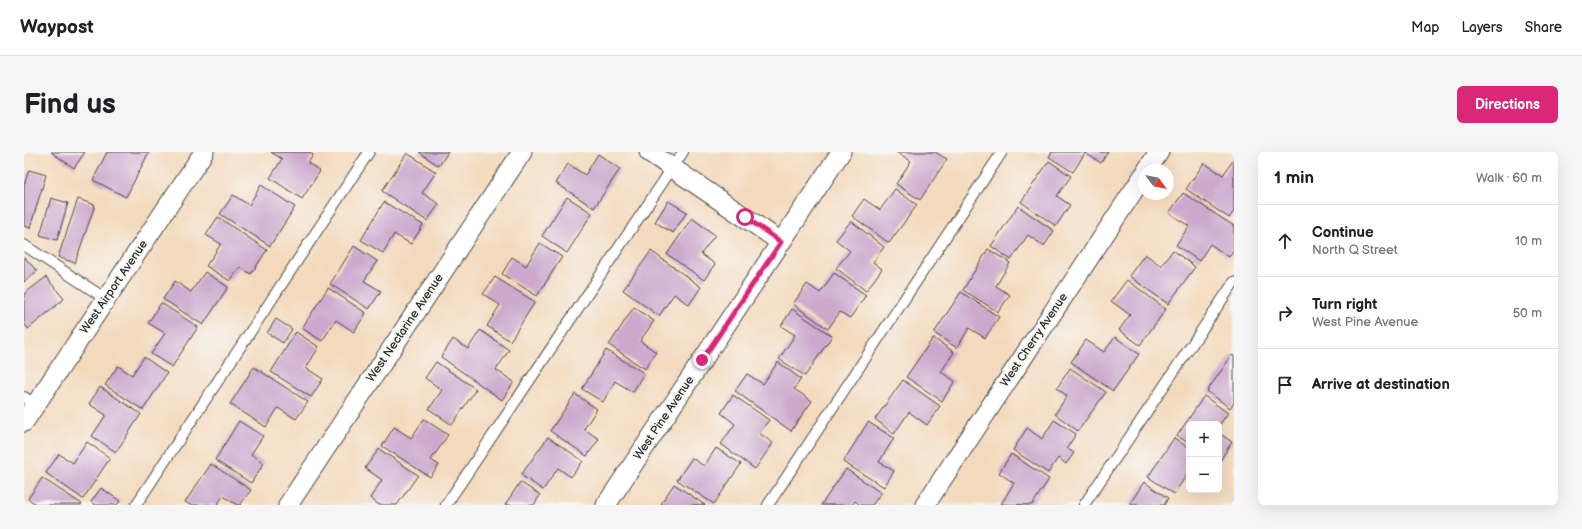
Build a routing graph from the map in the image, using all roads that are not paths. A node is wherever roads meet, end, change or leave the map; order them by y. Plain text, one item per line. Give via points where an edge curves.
1 (204, 152) edge
2 (369, 152) edge
3 (522, 152) edge
4 (648, 152) edge
5 (683, 152) edge
6 (841, 152) edge
7 (1002, 152) edge
8 (1159, 152) edge
9 (1151, 164) edge
10 (672, 168) junction
11 (1138, 184) edge
12 (781, 242) junction
13 (24, 246) edge
14 (1234, 282) edge
15 (106, 299) junction
16 (30, 401) edge
17 (24, 422) edge
18 (136, 505) edge
19 (288, 505) edge
20 (446, 505) edge
21 (606, 505) edge
22 (768, 505) edge
23 (924, 505) edge
24 (1084, 505) edge

1 - 15 street, West Airport Avenue
2 - 18 lane
3 - 19 street, West Nectarine Avenue
4 - 10 street
5 - 10 lane
6 - 12 street, West Pine Avenue
7 - 22 lane
8 - 9 street
10 - 12 street
10 - 20 lane
11 - 23 street, West Cherry Avenue
12 - 21 street, West Pine Avenue
13 - 15 lane
14 - 24 lane
15 - 16 street, West Airport Avenue
16 - 17 street, West Airport Avenue

